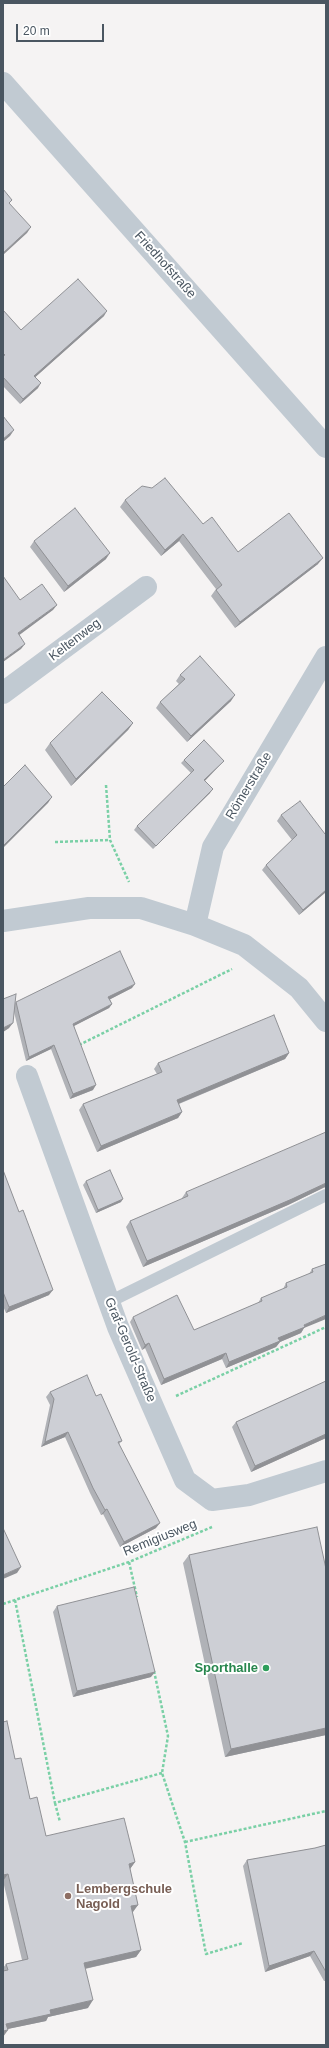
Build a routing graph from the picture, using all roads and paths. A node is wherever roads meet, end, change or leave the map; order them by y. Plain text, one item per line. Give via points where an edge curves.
1 (3, 83) edge
2 (326, 447) edge
3 (146, 587) dead end
4 (326, 658) edge
5 (3, 692) edge
6 (106, 784) dead end
7 (110, 840) junction
8 (55, 842) dead end
9 (141, 908) junction
10 (3, 921) edge
11 (195, 925) junction
12 (251, 951) junction
13 (326, 1021) edge
14 (76, 1046) edge
15 (27, 1076) dead end
16 (326, 1195) edge
17 (109, 1302) junction
18 (326, 1327) edge
19 (153, 1407) junction
20 (326, 1471) edge
21 (214, 1527) dead end
22 (129, 1562) junction
23 (15, 1600) junction
24 (138, 1600) edge
25 (3, 1604) edge
26 (153, 1668) edge
27 (162, 1773) junction
28 (55, 1803) junction
29 (326, 1811) edge
30 (60, 1822) dead end
31 (184, 1842) junction
32 (242, 1944) dead end

1 - 2 street, Friedhofstraße
3 - 5 street, Keltenweg
4 - 11 street, Römerstraße via 213,846
6 - 7 path
7 - 8 path
7 - 9 path
9 - 10 street via 89,908
9 - 11 street
11 - 12 street via 244,945
12 - 13 street via 299,988
12 - 14 path via 240,966
15 - 17 street, Graf-Gerold-Straße
16 - 17 lane
17 - 19 street, Graf-Gerold-Straße
18 - 19 path
19 - 20 street, Graf-Gerold-Straße via 185,1480 212,1500 249,1495
21 - 22 path, Remigiusweg
22 - 23 path, Remigiusweg
22 - 24 path
23 - 25 path, Remigiusweg
23 - 28 path
26 - 27 path via 168,1736
27 - 28 path
27 - 31 path
28 - 30 path
29 - 31 path
31 - 32 path via 206,1954

